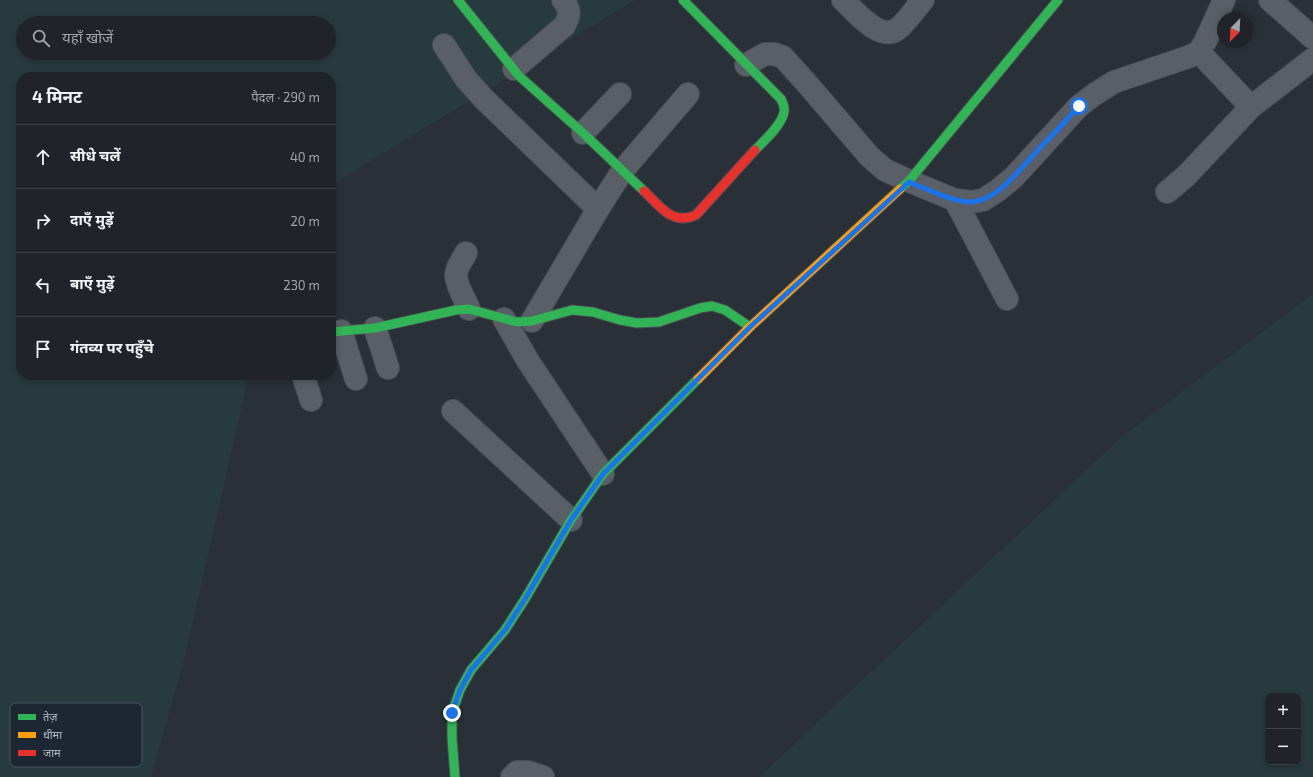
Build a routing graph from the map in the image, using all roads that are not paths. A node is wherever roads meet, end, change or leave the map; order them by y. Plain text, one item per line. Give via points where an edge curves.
1 (458, 0) edge
2 (563, 0) edge
3 (683, 0) edge
4 (843, 0) edge
5 (923, 0) edge
6 (1058, 0) edge
7 (1224, 0) edge
8 (1270, 0) edge
9 (1313, 38) edge
10 (444, 45) dead end
11 (1199, 52) junction
12 (1313, 59) edge
13 (746, 65) junction
14 (514, 69) junction
15 (620, 94) dead end
16 (688, 94) dead end
17 (1251, 107) junction
18 (583, 133) junction
19 (623, 170) junction
20 (909, 182) junction
21 (1167, 192) dead end
22 (955, 200) junction
23 (598, 209) junction
24 (466, 253) dead end
25 (1007, 299) dead end
26 (469, 309) junction
27 (504, 319) junction
28 (532, 321) junction
29 (750, 327) junction
30 (375, 328) junction
31 (336, 331) edge
32 (388, 368) dead end
33 (356, 379) dead end
34 (304, 380) edge
35 (310, 400) dead end
36 (453, 411) dead end
37 (603, 474) junction
38 (571, 520) junction
39 (455, 777) edge
40 (512, 777) edge
41 (543, 777) edge

1 - 14 street
2 - 14 street via 570,11 564,26
3 - 13 street
4 - 5 street via 873,28 889,33 898,30
6 - 20 street
7 - 11 street
8 - 9 street
10 - 23 street via 466,79 483,98
11 - 17 street
11 - 22 street via 1114,82 1079,106 998,191 983,200
12 - 17 street
13 - 19 street via 781,99 785,107 783,116 777,126 696,215 686,220 668,214
13 - 20 street via 765,54 783,57 868,156 885,170
14 - 18 street
15 - 18 street
16 - 19 street
17 - 21 street via 1186,176
18 - 19 street
19 - 23 street
20 - 22 street
20 - 29 street
22 - 25 street
23 - 28 street
24 - 26 street via 456,276
26 - 27 street
26 - 30 street
27 - 28 street via 517,322
27 - 37 street via 528,361
28 - 29 street via 572,310 593,312 637,323 659,322 712,306 725,310
29 - 37 street
30 - 31 street
30 - 32 street
31 - 33 street
34 - 35 street
36 - 38 street
37 - 38 street
38 - 39 street via 521,606 505,630 471,670 460,690 452,713
40 - 41 street via 517,772 528,772

